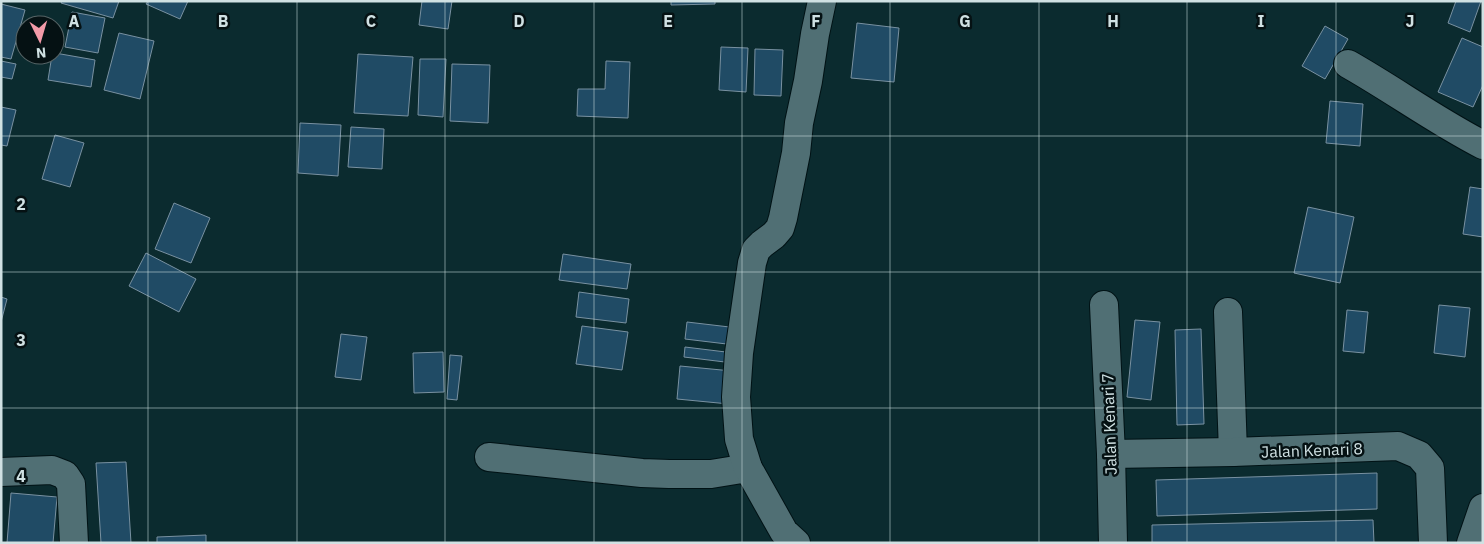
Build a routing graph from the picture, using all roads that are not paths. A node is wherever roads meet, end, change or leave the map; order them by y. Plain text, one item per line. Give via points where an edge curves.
1 (822, 1) edge
2 (1348, 64) dead end
3 (1483, 145) edge
4 (1104, 305) dead end
5 (1228, 312) dead end
6 (1233, 452) junction
7 (1111, 454) junction
8 (489, 457) dead end
9 (748, 468) junction
10 (1, 472) edge
11 (1483, 508) edge
12 (74, 543) edge
13 (796, 543) edge
14 (1112, 543) edge
15 (1433, 543) edge
16 (1471, 543) edge

1 - 9 street via 783,218 780,228 756,250 752,263 736,397 739,438
2 - 3 street via 1451,129
4 - 7 street, Jalan Kenari 7
5 - 6 street
6 - 7 street, Jalan Kenari 8
6 - 15 street, Jalan Kenari 8 via 1398,446 1419,455 1430,468
7 - 14 street, Jalan Kenari 7
8 - 9 street via 642,473 711,474
9 - 13 street via 784,532
10 - 12 street via 52,470 64,475 71,484
11 - 16 street

